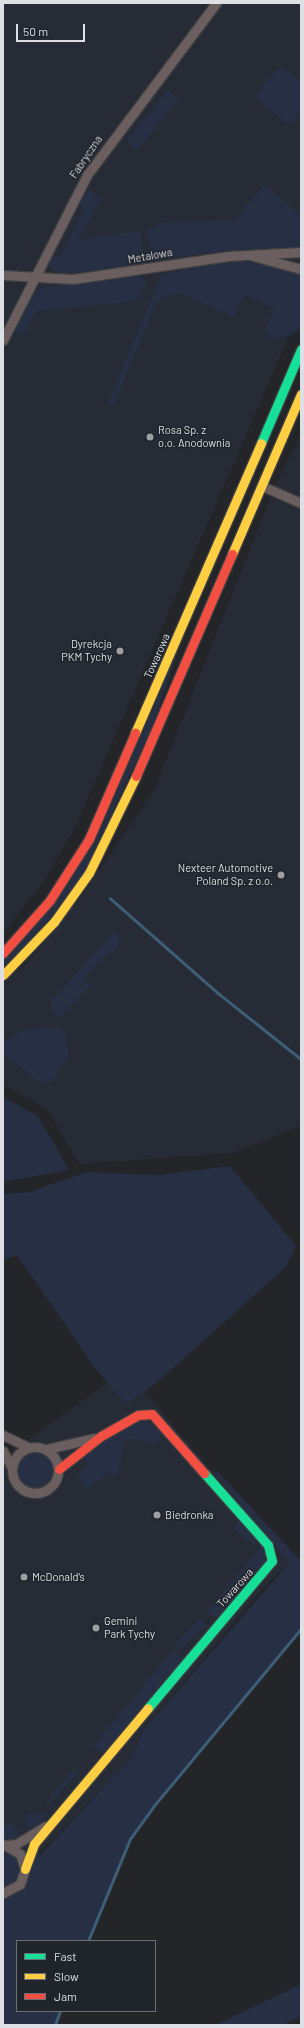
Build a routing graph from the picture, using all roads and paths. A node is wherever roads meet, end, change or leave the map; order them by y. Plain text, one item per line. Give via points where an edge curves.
1 (216, 3) edge
2 (301, 252) edge
3 (250, 255) junction
4 (301, 268) edge
5 (3, 275) edge
6 (34, 279) junction
7 (3, 340) edge
8 (301, 349) edge
9 (301, 394) edge
10 (262, 486) junction
11 (301, 503) edge
12 (184, 624) junction
13 (198, 631) junction
14 (3, 953) edge
15 (3, 976) edge
16 (3, 1435) edge
17 (101, 1436) junction
18 (28, 1447) junction
19 (47, 1449) junction
20 (3, 1451) edge
21 (12, 1468) junction
22 (59, 1469) junction
23 (54, 1821) junction
24 (5, 1845) edge
25 (25, 1869) junction
26 (3, 1893) edge

1 - 6 street, Fabryczna via 91,170
2 - 3 street, Metalowa
3 - 4 street
3 - 6 street, Metalowa via 73,279
5 - 6 street, Metalowa
6 - 7 street, Fabryczna
8 - 12 street, Towarowa
9 - 10 street
10 - 11 street
10 - 13 street
12 - 13 street
12 - 14 street, Towarowa via 89,839 50,900
13 - 15 street via 100,854 39,940
16 - 18 street
17 - 19 street, Towarowa via 59,1449
17 - 22 street, Towarowa
17 - 23 street, Towarowa via 138,1415 145,1413 157,1418 268,1545 272,1561
18 - 19 street
18 - 21 street via 19,1453
19 - 22 street via 56,1458
20 - 21 street
21 - 22 street via 20,1488 36,1493 54,1484
23 - 24 street, Towarowa via 16,1844
23 - 25 street, Towarowa via 32,1847
24 - 25 street via 20,1854
25 - 26 street via 20,1884

